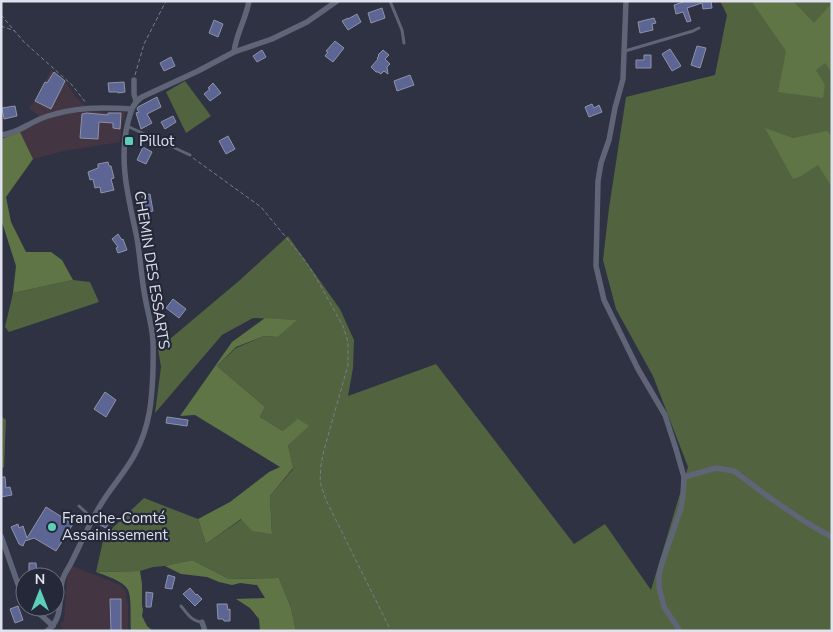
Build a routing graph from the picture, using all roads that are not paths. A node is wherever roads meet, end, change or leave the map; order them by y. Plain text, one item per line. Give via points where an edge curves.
1 (249, 1) edge
2 (337, 1) edge
3 (390, 1) edge
4 (626, 1) edge
5 (699, 28) dead end
6 (404, 43) dead end
7 (625, 51) junction
8 (234, 52) junction
9 (134, 80) road end
10 (136, 101) junction
11 (131, 109) junction
12 (127, 126) junction
13 (1, 135) edge
14 (190, 155) road end
15 (684, 477) junction
16 (79, 506) dead end
17 (93, 519) junction
18 (1, 536) edge
19 (832, 537) edge
20 (15, 576) edge
21 (180, 606) dead end
22 (43, 617) edge
23 (202, 622) joint
24 (53, 626) junction
25 (47, 631) edge
26 (205, 631) edge
27 (680, 631) edge

1 - 8 street
2 - 8 street via 307,22
3 - 6 lane
4 - 7 street
5 - 7 lane
7 - 15 street via 623,79 598,181 596,266 604,300 665,415
8 - 10 street
9 - 10 street
10 - 11 street, CHEMIN DES ESSARTS
11 - 12 street, CHEMIN DES ESSARTS
11 - 13 street via 90,107 45,117
12 - 14 lane
12 - 17 street, CHEMIN DES ESSARTS via 124,145 126,181 152,333 150,411 135,455
15 - 19 street via 716,468 734,471
15 - 27 street via 680,508 659,575 664,607
16 - 17 lane
17 - 24 street, CHEMIN DES ESSARTS via 62,581 60,609
18 - 20 street
21 - 23 lane via 193,620
22 - 24 street
23 - 26 street
24 - 25 street

